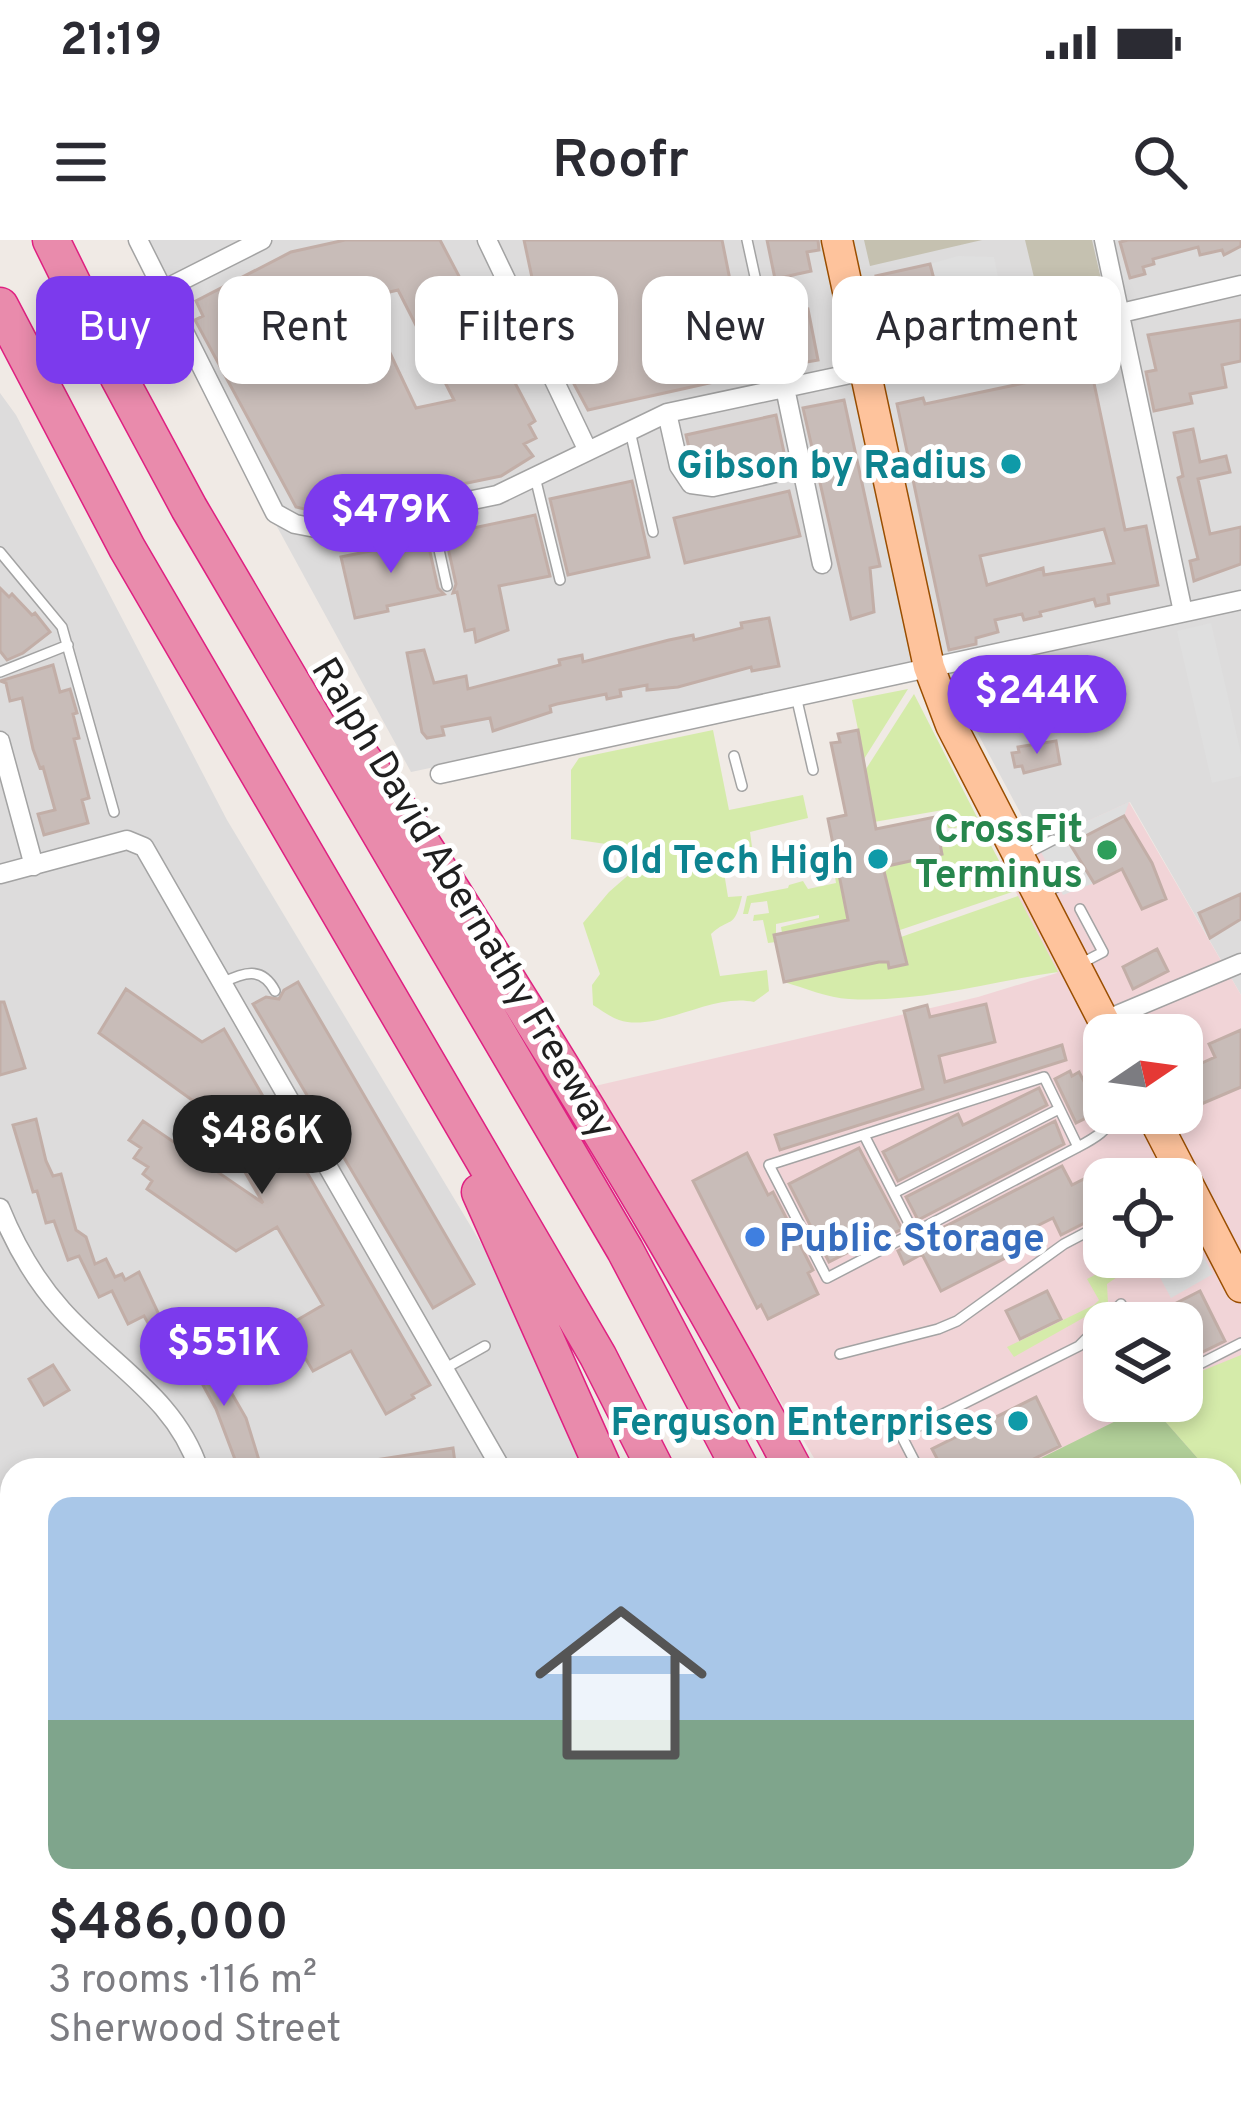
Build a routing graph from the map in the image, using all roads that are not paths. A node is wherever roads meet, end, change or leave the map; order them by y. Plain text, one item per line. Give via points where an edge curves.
1 (51, 240) edge
2 (138, 240) edge
3 (262, 240) edge
4 (487, 240) edge
5 (747, 240) edge
6 (837, 240) edge
7 (1104, 240) edge
8 (156, 276) edge
9 (191, 276) edge
10 (504, 276) edge
11 (755, 276) edge
12 (845, 276) edge
13 (1112, 276) edge
14 (1241, 285) edge
15 (0, 306) edge
16 (1121, 314) edge
17 (1121, 318) edge
18 (194, 352) edge
19 (832, 377) edge
20 (556, 384) edge
21 (782, 384) edge
22 (868, 384) edge
23 (784, 388) junction
24 (668, 412) junction
25 (630, 430) junction
26 (588, 451) junction
27 (801, 467) junction
28 (535, 477) junction
29 (430, 509) junction
30 (652, 532) dead end
31 (0, 551) edge
32 (822, 564) dead end
33 (560, 580) dead end
34 (447, 586) dead end
35 (1241, 600) edge
36 (1190, 616) junction
37 (68, 646) junction
38 (270, 651) junction
39 (929, 667) junction
40 (0, 672) edge
41 (796, 696) junction
42 (0, 741) edge
43 (734, 756) dead end
44 (814, 770) dead end
45 (440, 774) dead end
46 (742, 786) dead end
47 (114, 812) dead end
48 (1054, 840) dead end
49 (1019, 857) junction
50 (34, 866) junction
51 (0, 874) edge
52 (1073, 878) dead end
53 (1039, 896) junction
54 (1079, 909) dead end
55 (1241, 963) edge
56 (1076, 966) junction
57 (222, 983) junction
58 (275, 991) dead end
59 (389, 992) junction
60 (1100, 1014) edge
61 (1136, 1014) edge
62 (1059, 1109) junction
63 (1101, 1134) edge
64 (864, 1135) junction
65 (1078, 1147) junction
66 (894, 1193) junction
67 (0, 1208) edge
68 (1203, 1228) edge
69 (914, 1233) junction
70 (1083, 1234) edge
71 (1241, 1287) edge
72 (1083, 1341) edge
73 (1241, 1343) edge
74 (485, 1346) dead end
75 (840, 1354) dead end
76 (1203, 1362) edge
77 (444, 1369) junction
78 (194, 1458) edge
79 (495, 1458) edge
80 (599, 1458) edge
81 (650, 1458) edge
82 (735, 1458) edge
83 (787, 1458) edge
84 (914, 1458) edge
85 (0, 2005) edge
86 (0, 2020) edge

1 - 38 highway, Ralph David Abernathy Freeway
2 - 8 street
3 - 9 street
4 - 10 street
5 - 11 lane
6 - 12 main road
7 - 13 street
14 - 16 street
15 - 59 highway via 127,548
17 - 36 street
18 - 29 street via 275,513 326,530
19 - 23 street
20 - 26 street
21 - 23 lane
22 - 39 main road
23 - 24 street
23 - 27 street
24 - 25 street
24 - 27 street via 691,484 713,487
25 - 26 street
25 - 30 lane
26 - 28 street
27 - 32 street
28 - 29 street via 497,495
28 - 33 lane
29 - 34 lane
31 - 37 lane via 62,627
35 - 36 street
36 - 39 street
37 - 40 lane
37 - 47 lane
38 - 82 highway, Ralph David Abernathy Freeway via 626,1250
38 - 83 highway via 351,744 437,868 688,1276
39 - 41 street
39 - 49 main road
41 - 44 lane
41 - 45 street
42 - 50 street
43 - 46 lane
48 - 49 lane
49 - 53 main road
50 - 51 street
50 - 57 street via 127,840 144,848
52 - 53 lane
53 - 56 main road
54 - 56 lane via 1102,952
55 - 61 street
56 - 60 main road
57 - 58 lane via 257,973
57 - 77 street
59 - 80 highway
59 - 81 highway
62 - 64 lane via 1044,1077
62 - 65 lane
62 - 66 lane
63 - 65 lane
64 - 66 lane
64 - 69 lane via 769,1165 827,1278
65 - 69 lane
66 - 69 lane
67 - 78 street via 37,1279 162,1402
68 - 71 main road
70 - 75 lane via 956,1321
72 - 84 lane via 902,1435
73 - 76 lane
74 - 77 lane
77 - 79 street
85 - 86 lane

